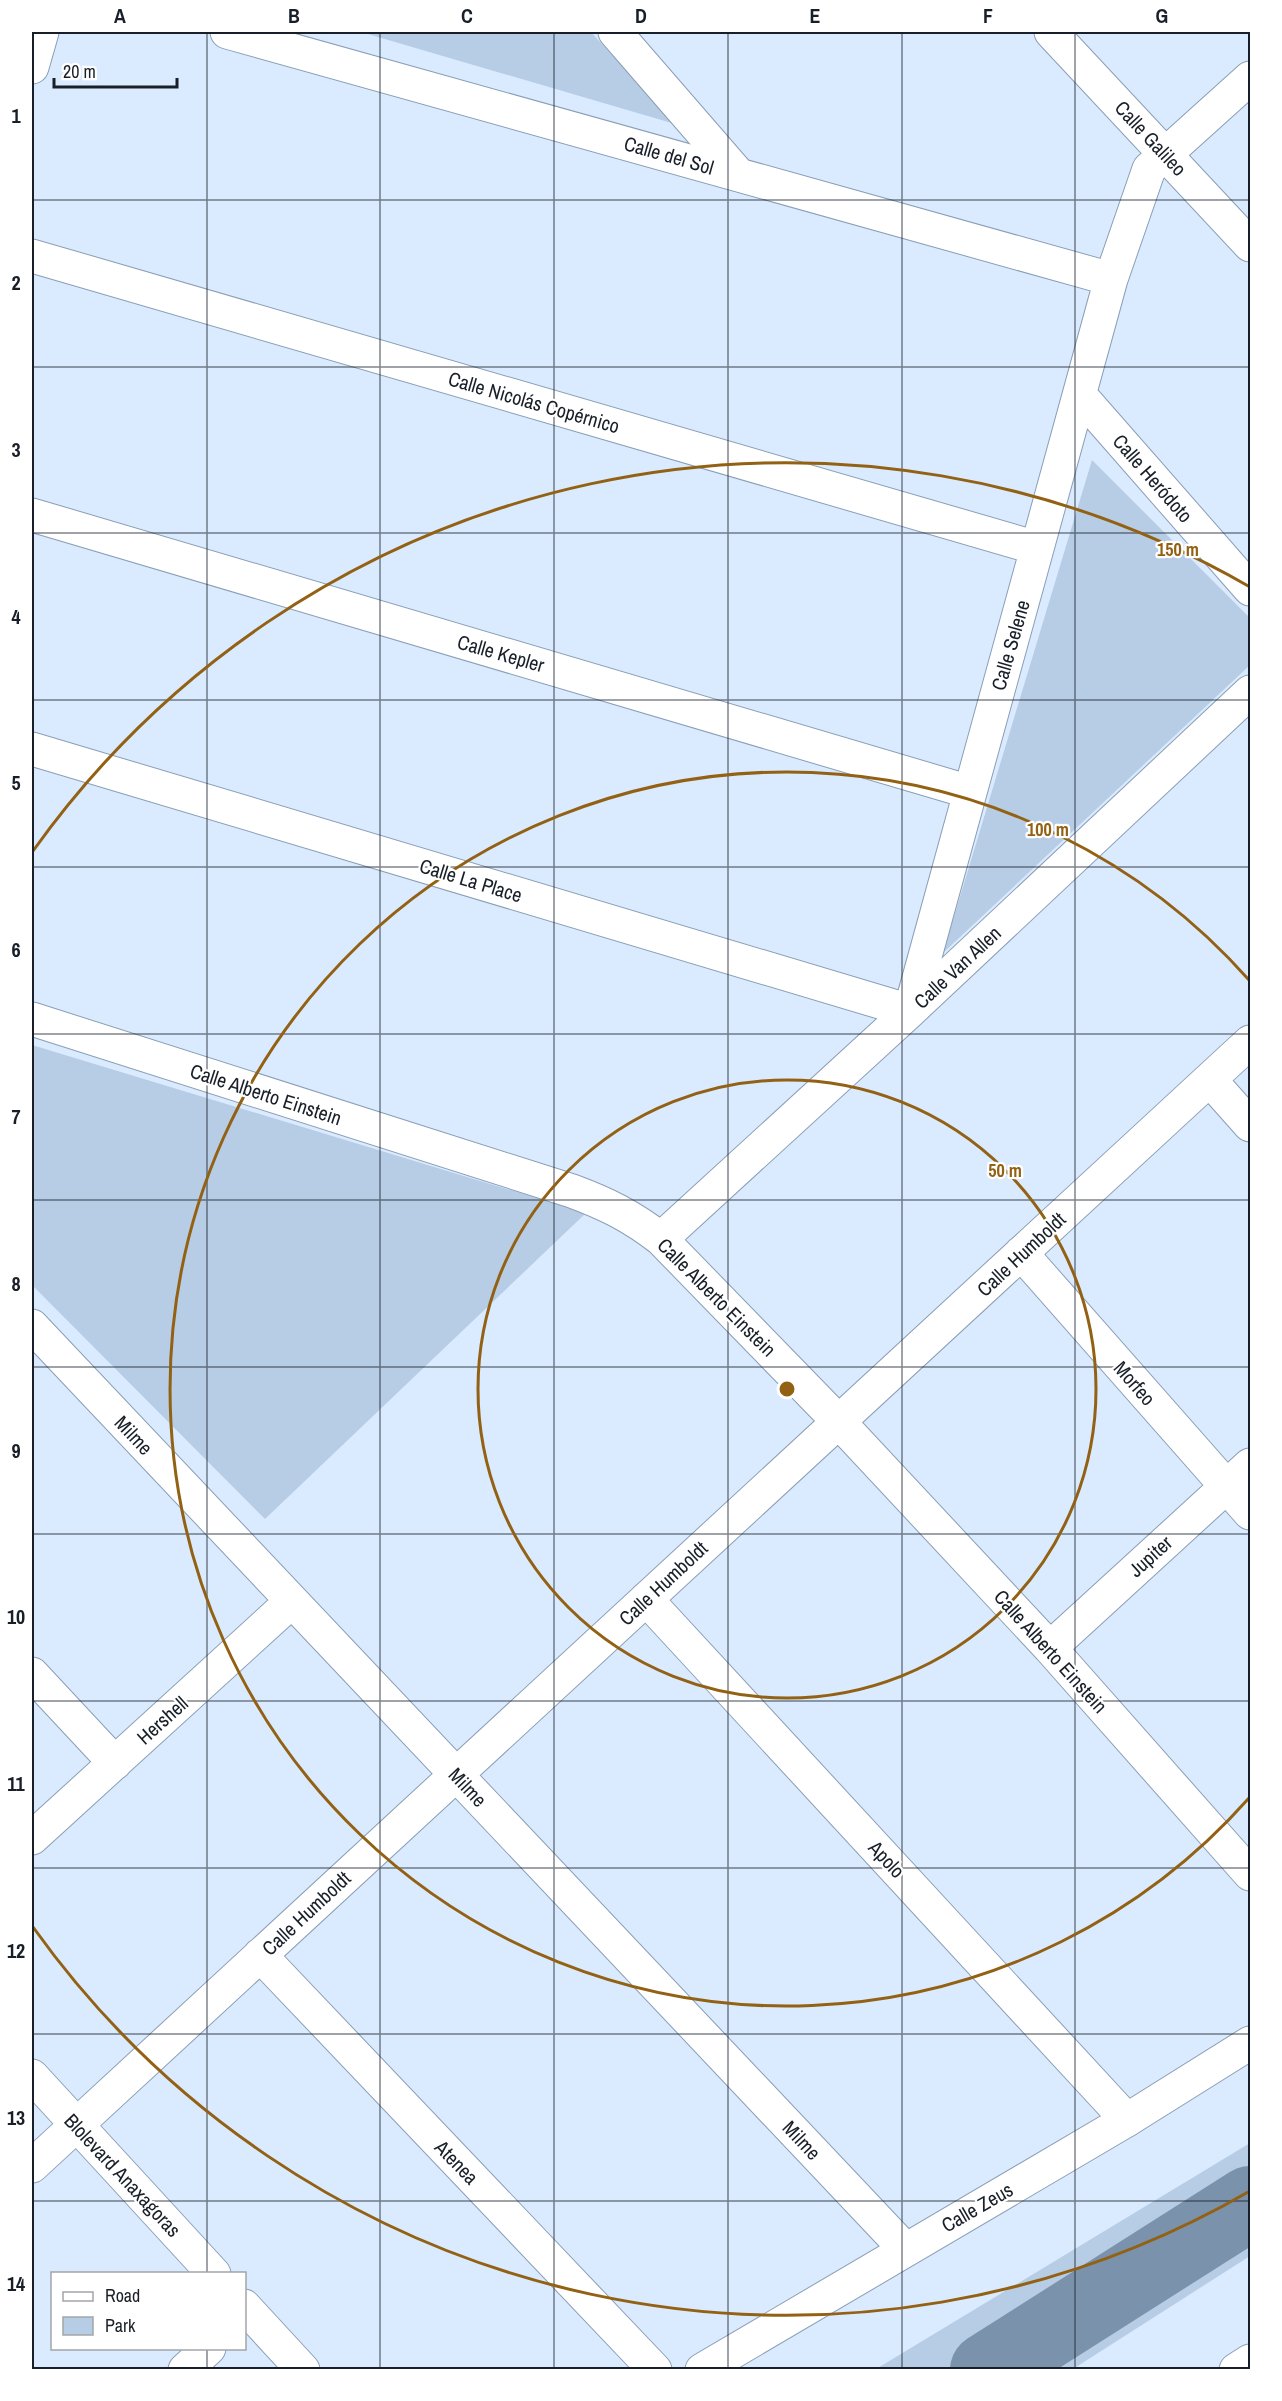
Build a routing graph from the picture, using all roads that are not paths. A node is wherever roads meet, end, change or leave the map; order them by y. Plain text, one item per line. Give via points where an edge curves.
1 (42, 32) edge
2 (227, 32) edge
3 (615, 32) edge
4 (1051, 32) edge
5 (263, 36) edge
6 (32, 67) edge
7 (1251, 78) edge
8 (1166, 154) junction
9 (739, 175) junction
10 (1251, 245) edge
11 (32, 256) edge
12 (1111, 279) junction
13 (1080, 395) junction
14 (32, 515) edge
15 (1037, 548) junction
16 (1251, 589) edge
17 (1251, 692) edge
18 (32, 749) edge
19 (970, 792) junction
20 (910, 1011) junction
21 (32, 1019) edge
22 (1251, 1042) edge
23 (1210, 1080) junction
24 (1251, 1125) edge
25 (661, 1239) junction
26 (1021, 1253) junction
27 (32, 1326) edge
28 (839, 1422) junction
29 (1251, 1465) edge
30 (1226, 1487) junction
31 (1251, 1513) edge
32 (646, 1599) junction
33 (292, 1601) junction
34 (1050, 1648) junction
35 (32, 1674) edge
36 (115, 1763) junction
37 (456, 1774) junction
38 (32, 1838) edge
39 (1251, 1874) edge
40 (260, 1955) junction
41 (1251, 2043) edge
42 (32, 2076) edge
43 (1127, 2120) junction
44 (76, 2124) junction
45 (32, 2166) edge
46 (905, 2249) junction
47 (212, 2272) edge
48 (246, 2311) edge
49 (207, 2350) edge
50 (1251, 2361) edge
51 (185, 2370) edge
52 (303, 2370) edge
53 (655, 2370) edge
54 (702, 2370) edge
55 (1236, 2370) edge

1 - 6 street
2 - 5 street, Calle del Sol
3 - 9 street
4 - 8 street, Calle Galileo
5 - 9 street, Calle del Sol
7 - 8 street, Calle Selene
8 - 10 street, Calle Galileo
8 - 12 street, Calle Selene via 1149,169
9 - 12 street, Calle del Sol
11 - 15 street, Calle Nicolás Copérnico
12 - 13 street, Calle Selene
13 - 15 street, Calle Selene
13 - 16 street, Calle Heródoto
14 - 19 street, Calle Kepler
15 - 19 street, Calle Selene
17 - 20 street, Calle Van Allen
18 - 20 street, Calle La Place
19 - 20 street, Calle Selene
20 - 25 street, Calle Van Allen
21 - 25 street, Calle Alberto Einstein via 572,1191 634,1219
22 - 23 street, Calle Humboldt
23 - 24 street
23 - 26 street, Calle Humboldt
25 - 28 street, Calle Alberto Einstein
26 - 28 street, Calle Humboldt
26 - 30 street, Morfeo
27 - 33 street, Milme
28 - 32 street, Calle Humboldt
28 - 34 street, Calle Alberto Einstein
29 - 30 street, Jupiter
30 - 31 street, Morfeo
30 - 34 street, Jupiter
32 - 37 street, Calle Humboldt
32 - 43 street, Apolo
33 - 36 street, Hershell
33 - 37 street, Milme
34 - 39 street, Calle Alberto Einstein
35 - 36 street
36 - 38 street, Hershell
37 - 40 street, Calle Humboldt
37 - 46 street, Milme
40 - 44 street, Calle Humboldt
40 - 53 street, Atenea
41 - 43 street, Calle Zeus
42 - 44 street, Blolevard Anaxagoras
43 - 46 street, Calle Zeus
44 - 45 street, Calle Humboldt
44 - 47 street, Blolevard Anaxagoras
46 - 54 street, Calle Zeus
48 - 52 street
49 - 51 street
50 - 55 street

